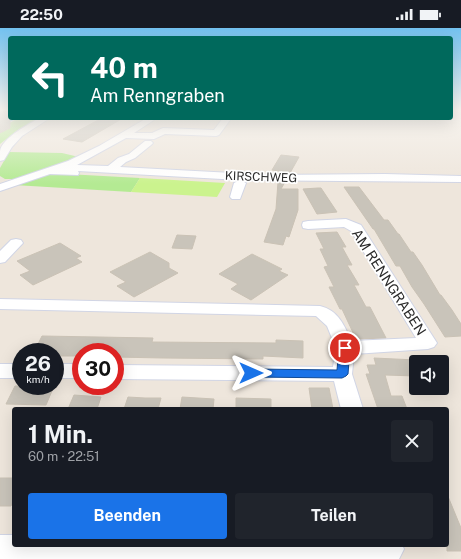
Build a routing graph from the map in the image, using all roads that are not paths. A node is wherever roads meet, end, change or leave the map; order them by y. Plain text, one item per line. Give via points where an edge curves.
1 (21, 134) edge
2 (158, 134) edge
3 (124, 135) joint
4 (148, 143) dead end
5 (0, 158) edge
6 (62, 167) junction
7 (110, 170) junction
8 (48, 171) junction
9 (461, 179) edge
10 (240, 183) junction
11 (299, 185) dead end
12 (0, 188) edge
13 (236, 197) dead end
14 (308, 225) dead end
15 (0, 242) edge
16 (0, 259) edge
17 (0, 304) edge
18 (345, 348) junction
19 (0, 371) edge
20 (12, 371) edge
21 (124, 372) edge
22 (342, 374) junction
23 (351, 407) edge
24 (0, 549) edge
25 (390, 551) edge
26 (245, 555) edge

1 - 5 street via 4,150
2 - 3 street via 154,136
3 - 6 street
4 - 7 street
6 - 7 street, KIRSCHWEG
6 - 8 street
7 - 9 street, KIRSCHWEG via 268,178
8 - 10 street
8 - 12 street
10 - 11 street
10 - 13 street
14 - 18 street, AM RENNGRABEN via 346,223 356,228 428,343
15 - 16 street via 16,243
17 - 18 street via 320,311 335,323
18 - 22 street
19 - 20 street
21 - 22 street
22 - 23 street
24 - 26 street
25 - 26 street

